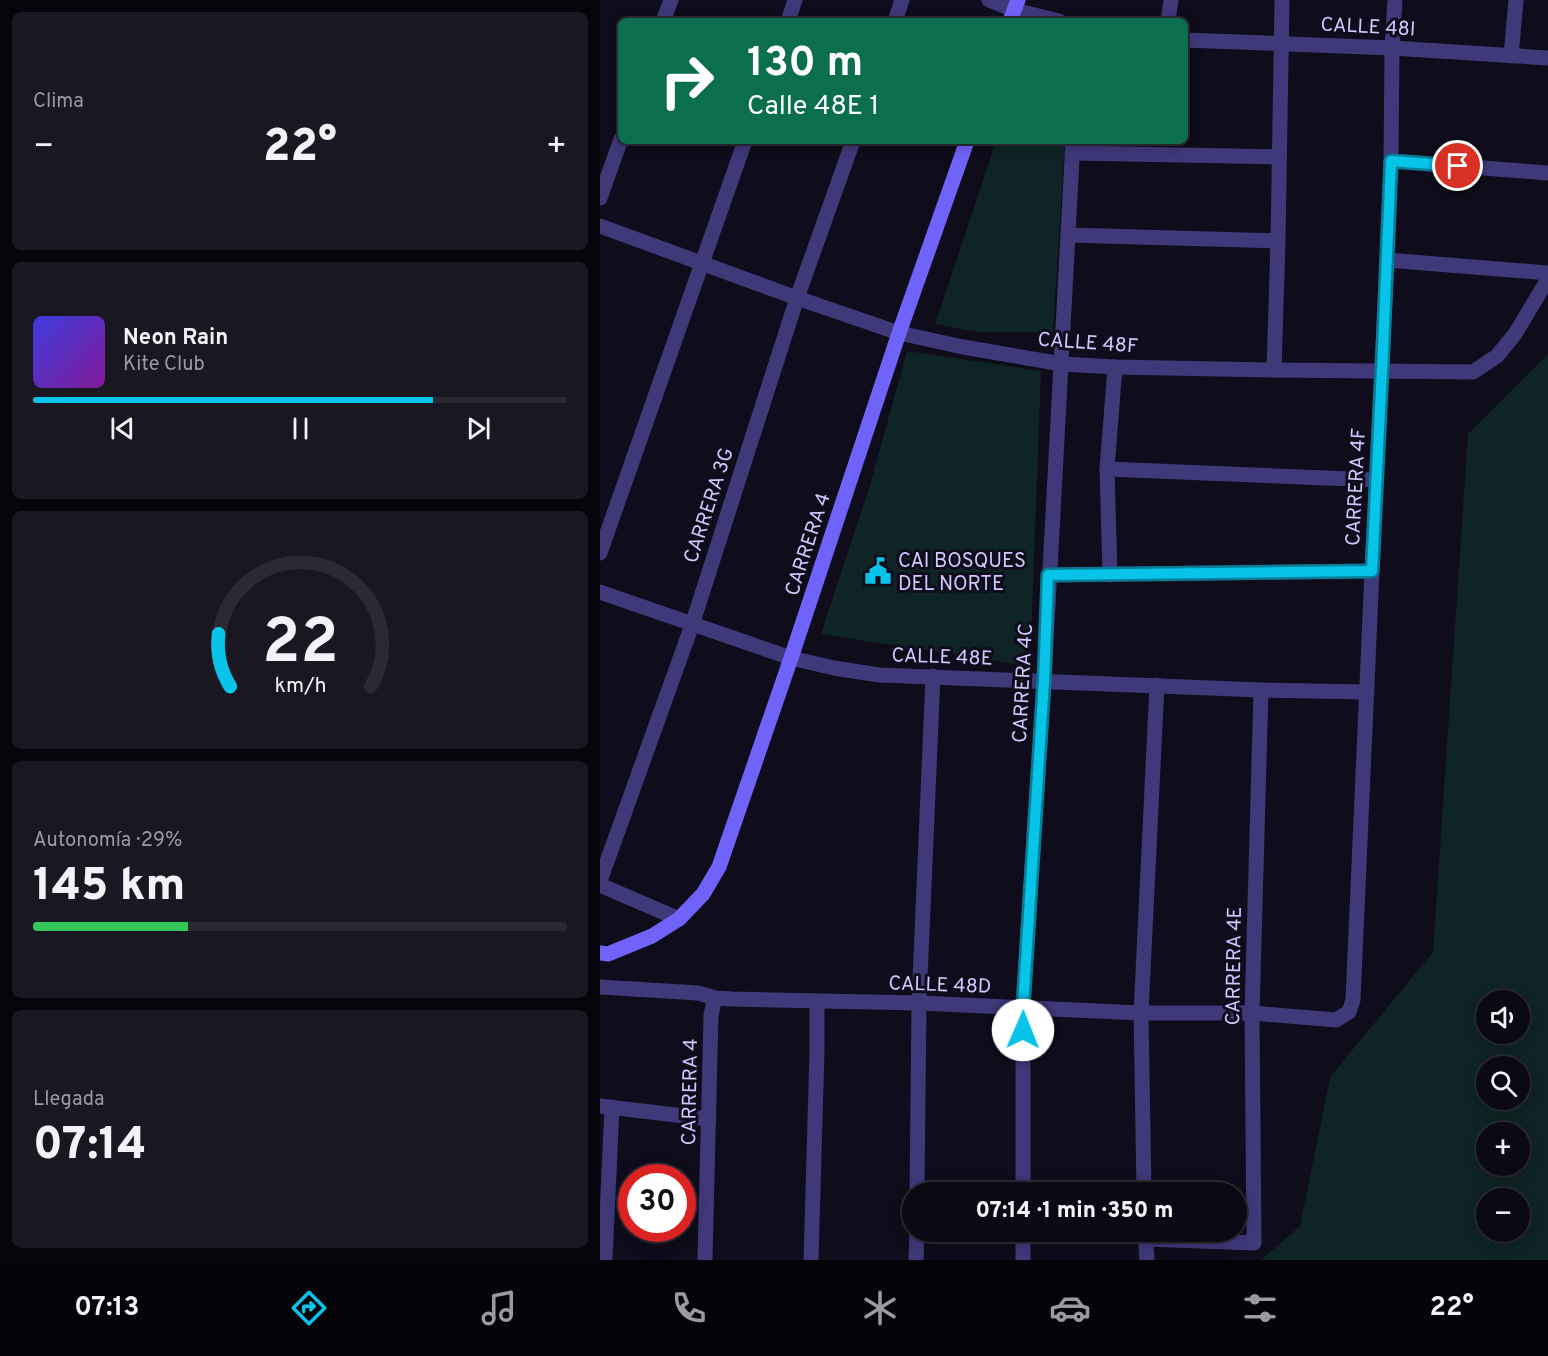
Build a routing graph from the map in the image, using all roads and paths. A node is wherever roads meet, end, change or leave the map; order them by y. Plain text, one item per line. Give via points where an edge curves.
1 (671, 0) edge
2 (795, 0) edge
3 (902, 0) edge
4 (989, 0) edge
5 (1171, 0) edge
6 (1282, 0) edge
7 (1395, 0) edge
8 (1516, 0) edge
9 (1014, 10) edge
10 (664, 18) edge
11 (789, 18) edge
12 (896, 18) edge
13 (1047, 18) edge
14 (1168, 18) edge
15 (1188, 40) edge
16 (1281, 43) junction
17 (1392, 48) junction
18 (1511, 56) junction
19 (1548, 58) edge
20 (619, 144) edge
21 (744, 144) edge
22 (852, 144) edge
23 (967, 144) edge
24 (1072, 147) edge
25 (1279, 157) junction
26 (1391, 161) junction
27 (1548, 173) edge
28 (600, 198) edge
29 (600, 226) edge
30 (1068, 236) junction
31 (1278, 241) junction
32 (1387, 260) junction
33 (702, 264) junction
34 (1548, 273) edge
35 (1548, 279) edge
36 (797, 298) junction
37 (899, 333) junction
38 (1062, 364) junction
39 (1115, 367) junction
40 (1274, 370) junction
41 (1382, 372) junction
42 (1107, 469) junction
43 (1376, 480) junction
44 (600, 553) edge
45 (1372, 571) junction
46 (1048, 575) junction
47 (1110, 575) junction
48 (600, 592) edge
49 (692, 625) junction
50 (791, 658) junction
51 (933, 676) junction
52 (1044, 681) junction
53 (1157, 685) junction
54 (1261, 690) junction
55 (1367, 692) junction
56 (600, 883) edge
57 (679, 919) junction
58 (600, 953) edge
59 (600, 987) edge
60 (715, 998) junction
61 (817, 1002) junction
62 (920, 1004) junction
63 (1023, 1007) junction
64 (1349, 1012) joint
65 (1141, 1013) junction
66 (1252, 1013) junction
67 (606, 1107) edge
68 (709, 1119) junction
69 (917, 1182) edge
70 (1023, 1182) edge
71 (1144, 1182) edge
72 (917, 1242) edge
73 (1023, 1242) edge
74 (1146, 1242) edge
75 (1240, 1242) edge
76 (605, 1260) edge
77 (705, 1260) edge
78 (811, 1260) edge
79 (916, 1260) edge
80 (1023, 1260) edge
81 (1147, 1260) edge

1 - 10 street
2 - 11 street
3 - 12 street
4 - 9 street
5 - 14 street
6 - 16 street
7 - 17 street, CARRERA 4F
8 - 18 street
9 - 13 street
15 - 16 street, CALLE 48I
16 - 17 street, CALLE 48I
16 - 25 street
17 - 18 street, CALLE 48I
17 - 26 street, CARRERA 4F
18 - 19 street, CALLE 48I
20 - 28 street
21 - 33 street
22 - 36 street, CARRERA 3G
23 - 37 main road, CARRERA 4
24 - 25 street
24 - 30 street, CARRERA 4C
25 - 31 street
26 - 27 street
26 - 32 street, CARRERA 4F
29 - 33 street, CALLE 48F
30 - 31 street
30 - 38 street, CARRERA 4C
31 - 40 street
32 - 34 street
32 - 41 street, CARRERA 4F
33 - 36 street, CALLE 48F
33 - 44 street
35 - 41 street, CALLE 48F via 1515,334 1497,356 1473,372
36 - 37 street, CALLE 48F
36 - 49 street, CARRERA 3G
37 - 38 street, CALLE 48F
37 - 50 main road, CARRERA 4
38 - 39 street, CALLE 48F
38 - 46 street, CARRERA 4C
39 - 40 street, CALLE 48F
39 - 42 street
40 - 41 street, CALLE 48F
41 - 43 street, CARRERA 4F
42 - 43 street
42 - 47 street
43 - 45 street, CARRERA 4F
45 - 47 street
45 - 55 street, CARRERA 4F
46 - 47 street
46 - 52 street, CARRERA 4C
48 - 49 street, CALLE 48E
49 - 50 street, CALLE 48E
49 - 56 street, CARRERA 3G
50 - 51 street, CALLE 48E via 879,675
50 - 57 main road, CARRERA 4 via 719,867 703,894
51 - 52 street, CALLE 48E
51 - 62 street
52 - 53 street, CALLE 48E
52 - 63 street, CARRERA 4C
53 - 54 street, CALLE 48E
53 - 65 street
54 - 55 street, CALLE 48E
54 - 66 street, CARRERA 4E
55 - 64 street, CARRERA 4F via 1353,1000
56 - 57 street
57 - 58 main road, CARRERA 4 via 652,936 608,954
59 - 60 street, CALLE 48D via 698,993
60 - 61 street, CALLE 48D
60 - 68 street, CARRERA 4 via 711,1015
61 - 62 street, CALLE 48D
61 - 78 street
62 - 63 street, CALLE 48D
62 - 69 street
63 - 65 street, CALLE 48D
63 - 70 street, CARRERA 4C
64 - 66 street, CALLE 48D via 1336,1020
65 - 66 street, CALLE 48D
65 - 71 street
66 - 75 street, CARRERA 4E via 1254,1243
67 - 68 street
67 - 76 street
68 - 77 street, CARRERA 4
72 - 79 street
73 - 80 street
74 - 81 street

